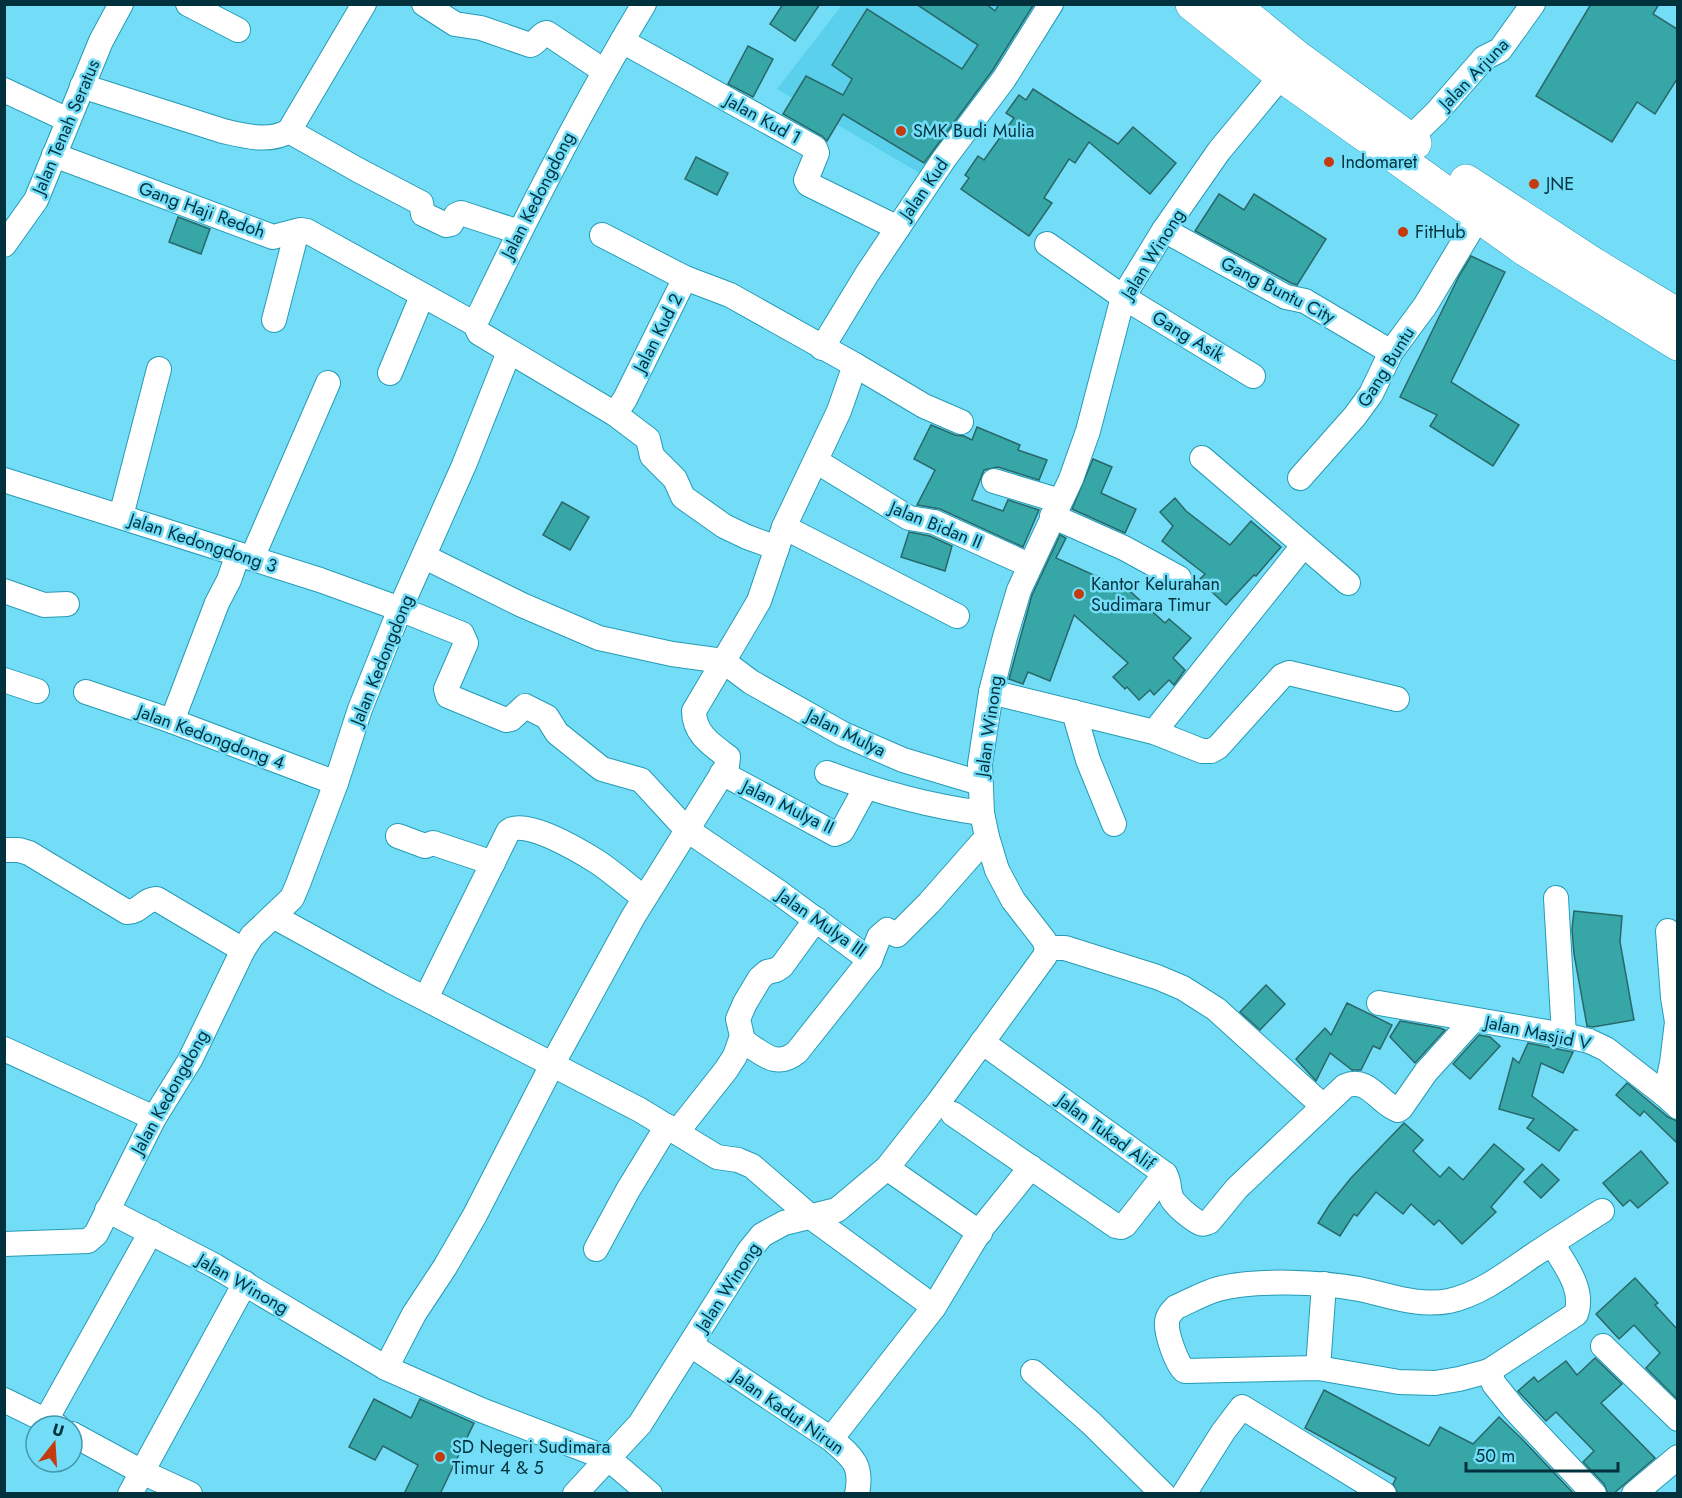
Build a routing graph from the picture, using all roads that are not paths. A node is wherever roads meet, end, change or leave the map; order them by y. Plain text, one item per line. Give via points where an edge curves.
1 (121, 4) edge
2 (188, 4) edge
3 (364, 4) edge
4 (424, 4) edge
5 (644, 4) edge
6 (1051, 4) edge
7 (1192, 4) edge
8 (1232, 4) edge
9 (1533, 4) edge
10 (238, 30) dead end
11 (622, 41) junction
12 (1289, 66) junction
13 (604, 70) junction
14 (82, 86) junction
15 (4, 90) edge
16 (68, 120) junction
17 (289, 131) junction
18 (1409, 139) junction
19 (54, 155) junction
20 (1479, 216) junction
21 (898, 228) junction
22 (1164, 230) junction
23 (297, 231) junction
24 (519, 232) junction
25 (602, 235) dead end
26 (1047, 244) dead end
27 (4, 245) edge
28 (685, 279) junction
29 (422, 296) junction
30 (1123, 297) junction
31 (1677, 315) edge
32 (274, 320) dead end
33 (474, 324) junction
34 (1677, 344) edge
35 (822, 348) junction
36 (509, 352) junction
37 (1391, 352) junction
38 (855, 365) junction
39 (159, 369) dead end
40 (390, 373) dead end
41 (1253, 376) dead end
42 (328, 383) dead end
43 (615, 414) junction
44 (961, 422) dead end
45 (1202, 458) dead end
46 (816, 461) junction
47 (1300, 478) dead end
48 (4, 480) edge
49 (994, 481) dead end
50 (1056, 509) junction
51 (121, 516) junction
52 (780, 538) junction
53 (1303, 546) junction
54 (245, 556) junction
55 (424, 557) junction
56 (1029, 565) junction
57 (1179, 578) dead end
58 (1348, 583) dead end
59 (4, 591) edge
60 (67, 604) dead end
61 (400, 609) junction
62 (957, 616) dead end
63 (723, 661) junction
64 (4, 680) edge
65 (36, 691) dead end
66 (86, 692) dead end
67 (991, 692) junction
68 (1397, 699) dead end
69 (1074, 712) junction
70 (172, 721) junction
71 (1154, 732) junction
72 (827, 773) dead end
73 (722, 774) junction
74 (336, 783) junction
75 (980, 783) junction
76 (866, 788) junction
77 (982, 813) junction
78 (1114, 824) dead end
79 (686, 829) junction
80 (398, 836) dead end
81 (987, 837) junction
82 (4, 850) edge
83 (493, 863) junction
84 (644, 898) junction
85 (1556, 898) dead end
86 (273, 916) junction
87 (816, 919) junction
88 (1668, 931) dead end
89 (1047, 948) junction
90 (243, 951) junction
91 (870, 960) junction
92 (426, 998) junction
93 (1380, 1003) dead end
94 (1473, 1020) junction
95 (1564, 1035) junction
96 (741, 1040) junction
97 (982, 1042) junction
98 (4, 1050) edge
99 (552, 1065) junction
100 (1671, 1101) edge
101 (1323, 1106) junction
102 (953, 1114) dead end
103 (154, 1118) junction
104 (672, 1129) junction
105 (1031, 1167) junction
106 (887, 1168) junction
107 (1165, 1174) junction
108 (107, 1210) junction
109 (1602, 1211) dead end
110 (812, 1217) junction
111 (152, 1232) junction
112 (980, 1233) junction
113 (1552, 1243) junction
114 (4, 1244) edge
115 (596, 1249) dead end
116 (244, 1284) junction
117 (1324, 1284) junction
118 (934, 1307) junction
119 (691, 1345) junction
120 (1603, 1346) dead end
121 (386, 1368) junction
122 (1318, 1368) junction
123 (1489, 1371) junction
124 (1033, 1372) dead end
125 (4, 1400) edge
126 (33, 1414) edge
127 (56, 1414) edge
128 (1677, 1419) edge
129 (831, 1439) junction
130 (84, 1441) edge
131 (1677, 1457) edge
132 (609, 1459) junction
133 (142, 1472) junction
134 (130, 1494) edge
135 (190, 1494) edge
136 (575, 1494) edge
137 (650, 1494) edge
138 (857, 1494) edge
139 (1164, 1494) edge
140 (1184, 1494) edge
141 (1384, 1494) edge
142 (1594, 1494) edge
143 (1634, 1494) edge

1 - 14 street, Jalan Tenah Seratus
2 - 10 street
3 - 17 street
4 - 13 street via 455,24 481,28 530,45 547,33
5 - 11 street, Jalan Kedongdong
6 - 21 street, Jalan Kud via 1004,79
7 - 12 main road
8 - 12 main road
9 - 18 street, Jalan Arjuna via 1500,51 1484,58
11 - 13 street, Jalan Kedongdong
11 - 21 street, Jalan Kud 1 via 815,148 808,184
12 - 18 main road
12 - 20 main road
12 - 22 street, Jalan Winong via 1219,151
13 - 24 street, Jalan Kedongdong
14 - 16 street, Jalan Tenah Seratus
14 - 17 street via 223,131 268,137
15 - 16 street
16 - 19 street, Jalan Tenah Seratus
17 - 24 street via 421,203 423,214 444,224 451,224 461,213
18 - 31 main road via 1473,185
19 - 23 street, Gang Haji Redoh via 271,236
19 - 27 street, Jalan Tenah Seratus via 36,200
20 - 34 main road via 1526,250
20 - 37 street, Gang Buntu via 1425,306
21 - 35 street, Jalan Kud
22 - 30 street, Jalan Winong
22 - 37 street, Gang Buntu City via 1286,297 1305,301
23 - 29 street, Gang Haji Redoh via 307,231
23 - 32 street
24 - 33 street, Jalan Kedongdong
25 - 28 street
26 - 30 street, Gang Asik
28 - 35 street, Jalan Kud 2 via 730,295
28 - 43 street, Jalan Kud 2
29 - 33 street, Gang Haji Redoh
29 - 40 street
30 - 41 street, Gang Asik
30 - 50 street, Jalan Winong via 1097,401 1071,479
33 - 36 street via 478,333
35 - 38 street, Jalan Kud 2
36 - 43 street
36 - 55 street, Jalan Kedongdong
37 - 47 street, Gang Buntu via 1371,394
38 - 44 street, Jalan Kud 2 via 924,406
38 - 46 street
39 - 51 street
42 - 54 street
43 - 52 street via 648,439 652,456 675,479 683,497 747,537
45 - 53 street
46 - 52 street
46 - 56 street, Jalan Bidan II via 909,518 934,522
48 - 51 street, Jalan Kedongdong 3
49 - 50 street
50 - 56 street, Jalan Winong
50 - 57 street
51 - 54 street, Jalan Kedongdong 3
52 - 62 street
52 - 63 street via 759,601
53 - 58 street
53 - 71 street
54 - 61 street, Jalan Kedongdong 3
54 - 70 street
55 - 61 street, Jalan Kedongdong
55 - 63 street via 599,638
56 - 67 street, Jalan Winong
59 - 60 street via 44,605
61 - 74 street, Jalan Kedongdong via 360,709
61 - 79 street, Jalan Kedongdong 3 via 453,630 465,639 465,648 446,689 448,696 506,720 525,706 547,717 557,733 602,769 641,780
63 - 73 street via 694,711 697,729 728,757
63 - 75 street, Jalan Mulya via 751,682 843,734 903,760
64 - 65 street
66 - 70 street, Jalan Kedongdong 4
67 - 69 street
67 - 75 street, Jalan Winong
68 - 71 street via 1289,673 1282,675 1211,751
69 - 71 street
69 - 78 street
70 - 74 street, Jalan Kedongdong 4
72 - 76 street
73 - 76 street, Jalan Mulya II via 835,834 842,831
73 - 79 street
74 - 86 street, Jalan Kedongdong via 292,898
75 - 77 street, Jalan Winong
76 - 77 street
77 - 81 street, Jalan Winong
79 - 84 street
79 - 87 street, Jalan Mulya III
80 - 83 street
81 - 89 street, Jalan Winong via 1013,900
81 - 91 street, Jalan Mulya III via 897,935 886,930 879,937
82 - 90 street via 28,853 127,912 135,912 148,900 157,899
83 - 84 street via 511,828 534,830 596,861
83 - 92 street
84 - 99 street
85 - 95 street
86 - 90 street, Jalan Kedongdong
86 - 92 street
87 - 91 street, Jalan Mulya III
87 - 96 street via 782,966 760,978 738,1019
88 - 100 street via 1677,1022
89 - 97 street, Jalan Winong
89 - 101 street via 1065,948 1183,988 1216,1010
90 - 103 street, Jalan Kedongdong via 190,1060
91 - 96 street via 788,1059 773,1059
92 - 99 street
93 - 94 street, Jalan Masjid V
94 - 95 street, Jalan Masjid V
94 - 101 street, Jalan Tukad Alif via 1398,1110 1372,1090 1354,1083 1344,1086
95 - 100 street, Jalan Masjid V via 1606,1049
96 - 104 street via 726,1070
97 - 106 street, Jalan Winong
97 - 107 street, Jalan Tukad Alif
98 - 103 street
99 - 104 street
99 - 121 street via 475,1215
101 - 107 street, Jalan Tukad Alif via 1237,1188 1209,1222 1199,1223 1175,1204
102 - 105 street
103 - 108 street, Jalan Kedongdong
104 - 110 street via 717,1157 752,1166
104 - 115 street via 628,1190
105 - 107 street via 1121,1227
105 - 112 street
106 - 110 street, Jalan Winong via 837,1210
106 - 112 street
108 - 111 street, Jalan Winong
108 - 114 street, Jalan Kedongdong via 96,1234 88,1241
109 - 113 street
110 - 118 street
110 - 119 street, Jalan Winong via 784,1223 762,1235
111 - 116 street, Jalan Winong
111 - 127 street
112 - 118 street
113 - 117 street via 1484,1288 1447,1301 1406,1301
113 - 123 street via 1576,1288 1576,1314
116 - 121 street, Jalan Winong
116 - 133 street
117 - 122 street
117 - 122 street via 1250,1283 1218,1289 1176,1307 1166,1324 1176,1361 1185,1371
118 - 129 street
119 - 129 street, Jalan Kadut Nirun
119 - 132 street, Jalan Winong via 640,1424
120 - 128 street
121 - 132 street, Jalan Winong
122 - 123 street via 1410,1383 1459,1379
123 - 142 street via 1494,1384 1515,1410
124 - 139 street
125 - 126 street
129 - 138 street, Jalan Kadut Nirun via 858,1467
130 - 133 street
131 - 143 street
132 - 136 street
132 - 137 street, Jalan Winong
133 - 134 street
133 - 135 street
140 - 141 street via 1242,1407

